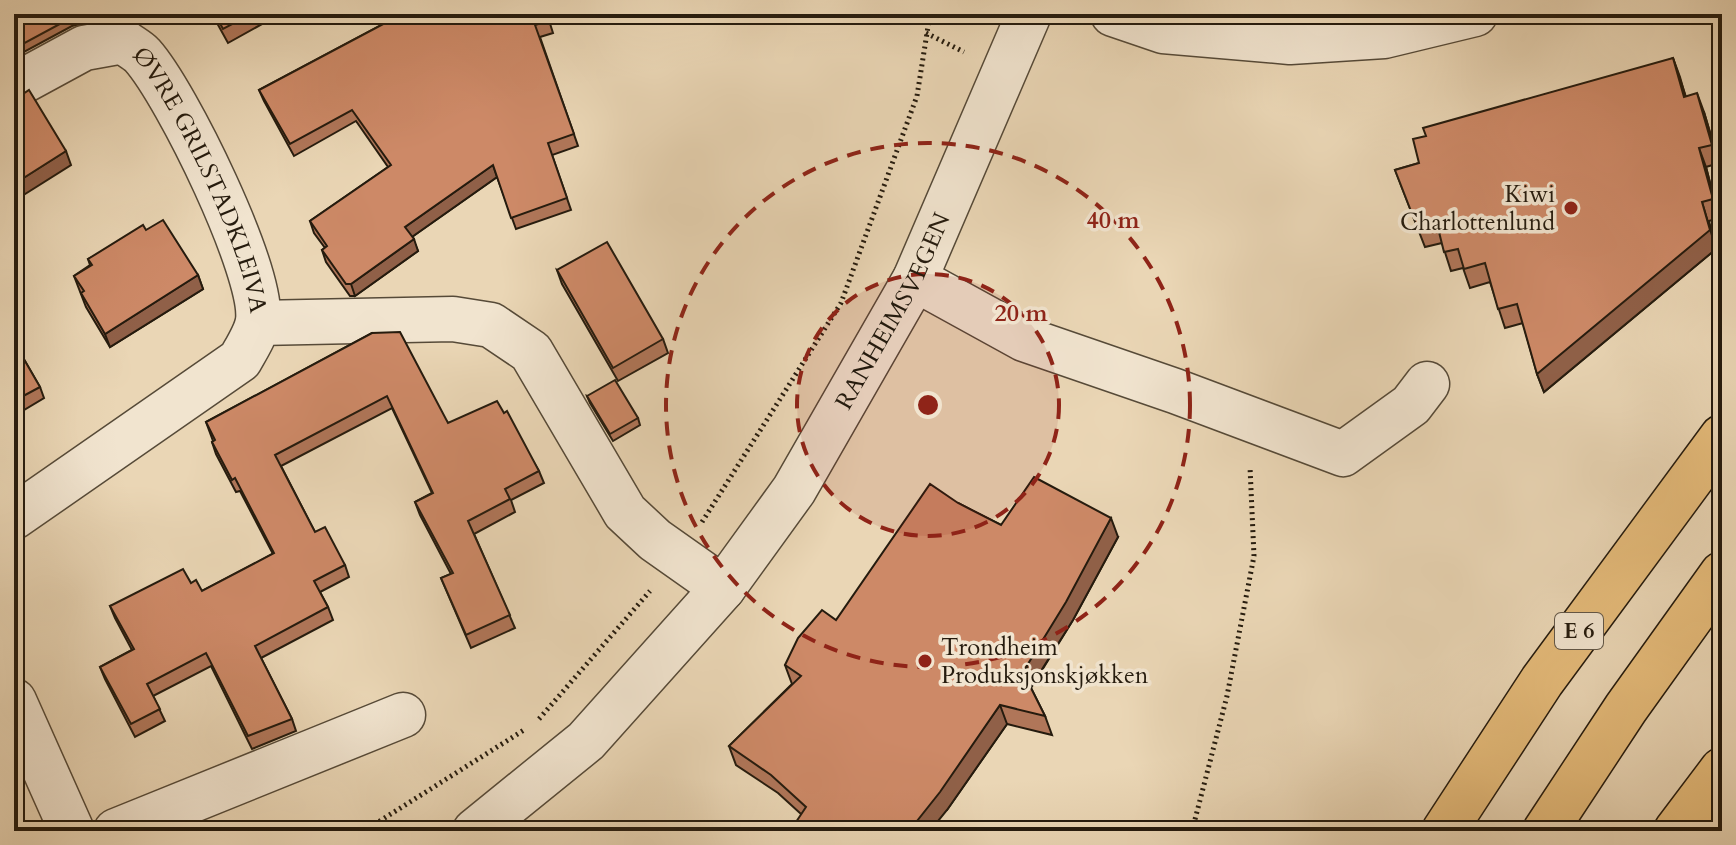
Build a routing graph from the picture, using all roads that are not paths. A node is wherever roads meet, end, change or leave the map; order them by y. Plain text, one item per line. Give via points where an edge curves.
1 (1029, 14) edge
2 (1113, 14) edge
3 (1475, 14) edge
4 (14, 86) edge
5 (915, 279) junction
6 (258, 323) junction
7 (1427, 384) dead end
8 (1722, 437) edge
9 (14, 517) edge
10 (1722, 574) edge
11 (723, 588) junction
12 (14, 701) edge
13 (403, 715) dead end
14 (1722, 770) edge
15 (72, 831) edge
16 (116, 831) edge
17 (475, 831) edge
18 (1444, 831) edge
19 (1545, 831) edge
20 (1676, 831) edge

1 - 5 street, RANHEIMSVEGEN
2 - 3 street via 1163,31 1290,42 1384,36
4 - 6 street, ØVRE GRILSTADKLEIVA via 84,48 123,41 141,53 206,161 246,262
5 - 7 street via 1024,339 1343,454 1411,405
5 - 11 street, RANHEIMSVEGEN via 794,490
6 - 9 street, ØVRE GRILSTADKLEIVA via 240,360
6 - 11 street via 453,319 491,325 531,352 625,512
8 - 18 highway, E 6 via 1542,681
10 - 19 highway
11 - 17 street, RANHEIMSVEGEN via 586,741
12 - 15 street
13 - 16 street
14 - 20 highway

